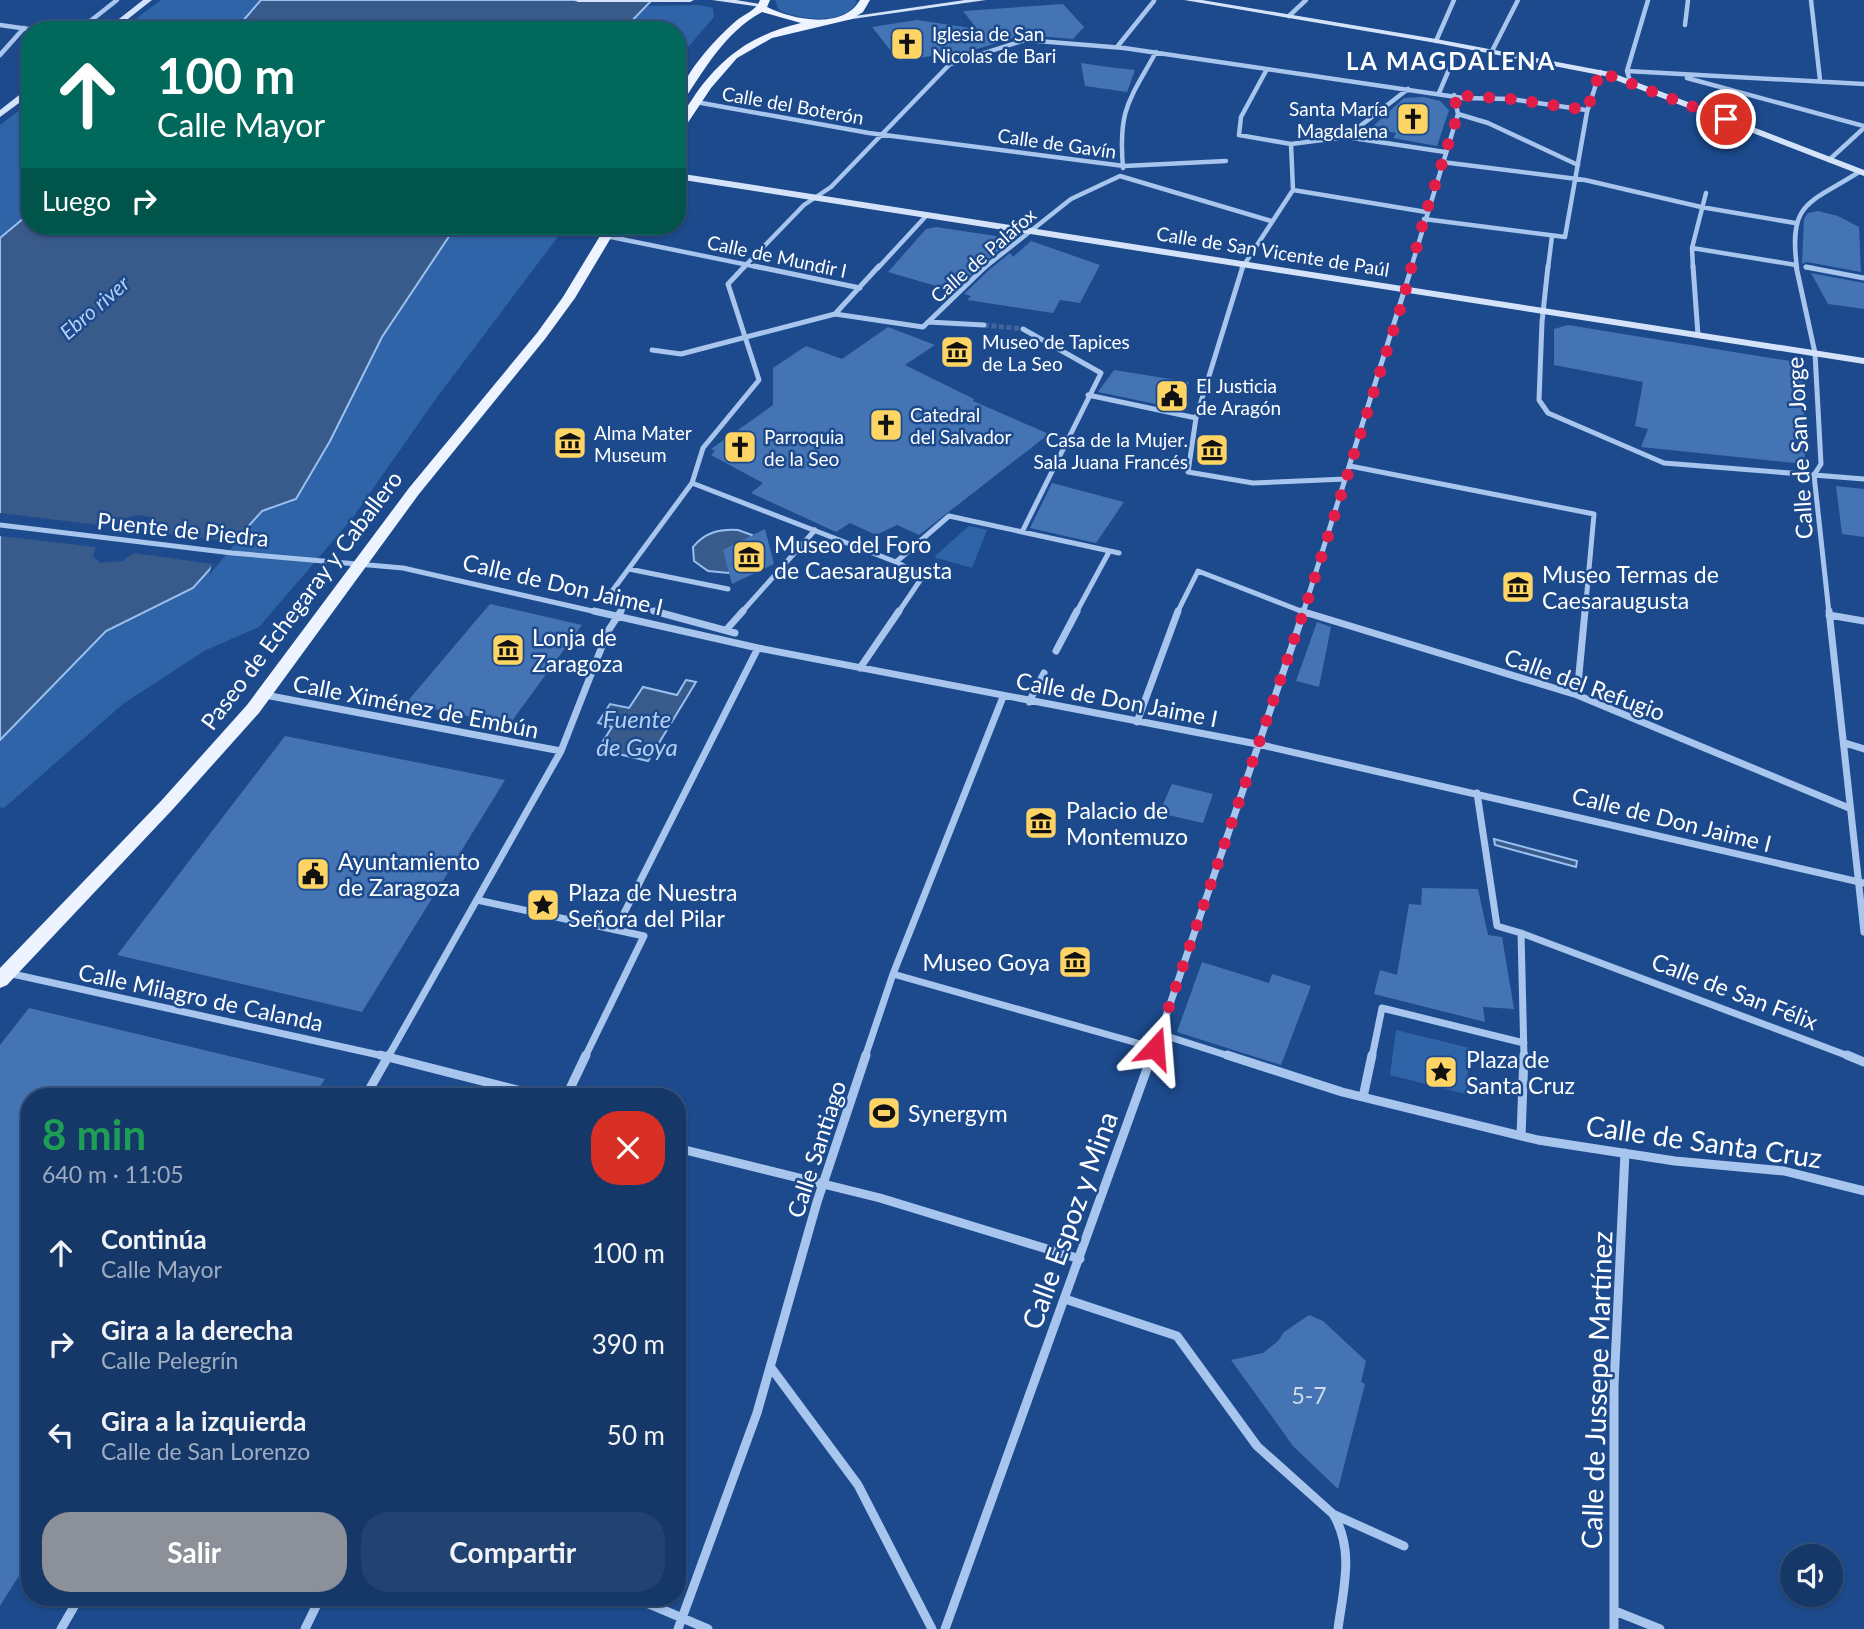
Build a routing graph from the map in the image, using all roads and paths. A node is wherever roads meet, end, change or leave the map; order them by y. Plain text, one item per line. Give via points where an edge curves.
1 (117, 0) edge
2 (148, 0) edge
3 (578, 0) edge
4 (690, 0) edge
5 (716, 0) edge
6 (865, 0) edge
7 (982, 0) edge
8 (1188, 0) edge
9 (1306, 0) edge
10 (1453, 0) edge
11 (1518, 0) edge
12 (1648, 0) edge
13 (1688, 0) edge
14 (1811, 0) edge
15 (1154, 1) edge
16 (763, 4) edge
17 (1289, 16) junction
18 (845, 18) junction
19 (90, 21) edge
20 (121, 21) edge
21 (822, 22) junction
22 (0, 24) edge
23 (1685, 25) dead end
24 (21, 28) edge
25 (21, 31) edge
26 (1436, 41) junction
27 (1117, 47) junction
28 (1492, 51) junction
29 (1156, 52) junction
30 (1456, 53) dead end
31 (0, 55) edge
32 (1267, 69) junction
33 (1627, 71) junction
34 (1600, 72) junction
35 (1672, 75) junction
36 (1820, 80) junction
37 (1630, 81) junction
38 (1864, 83) edge
39 (1409, 89) junction
40 (686, 90) edge
41 (1438, 93) junction
42 (1454, 95) junction
43 (21, 98) edge
44 (696, 102) junction
45 (1587, 110) junction
46 (0, 114) edge
47 (1458, 114) junction
48 (686, 117) edge
49 (1864, 127) edge
50 (885, 135) junction
51 (1346, 137) junction
52 (1291, 144) junction
53 (1445, 152) junction
54 (1829, 160) junction
55 (1226, 161) dead end
56 (1442, 162) junction
57 (1578, 165) junction
58 (1124, 166) junction
59 (1862, 173) edge
60 (1120, 176) junction
61 (686, 177) edge
62 (1576, 179) junction
63 (1293, 190) junction
64 (1706, 193) dead end
65 (813, 197) junction
66 (1701, 207) junction
67 (1426, 212) junction
68 (927, 215) junction
69 (1424, 219) junction
70 (1271, 221) junction
71 (1795, 222) junction
72 (1028, 230) junction
73 (606, 235) edge
74 (626, 235) edge
75 (1552, 236) junction
76 (1692, 248) junction
77 (745, 263) junction
78 (1243, 265) junction
79 (1796, 265) junction
80 (1806, 267) dead end
81 (1864, 278) edge
82 (860, 288) junction
83 (1406, 289) junction
84 (1544, 311) junction
85 (835, 314) junction
86 (928, 322) junction
87 (984, 325) tunnel mouth
88 (1023, 329) tunnel mouth
89 (1698, 335) junction
90 (745, 338) junction
91 (652, 350) dead end
92 (1815, 353) junction
93 (1864, 360) edge
94 (1088, 395) junction
95 (1196, 418) junction
96 (1350, 466) junction
97 (1814, 475) junction
98 (1346, 479) junction
99 (1864, 479) edge
100 (692, 483) junction
101 (0, 525) edge
102 (814, 530) junction
103 (1022, 532) junction
104 (1109, 552) junction
105 (1119, 553) dead end
106 (896, 562) junction
107 (361, 565) junction
108 (629, 569) junction
109 (728, 589) dead end
110 (626, 603) junction
111 (1304, 612) junction
112 (1829, 615) junction
113 (618, 616) junction
114 (1864, 621) edge
115 (727, 629) junction
116 (735, 633) dead end
117 (758, 648) junction
118 (1056, 651) dead end
119 (860, 668) junction
120 (1044, 673) dead end
121 (264, 695) junction
122 (1577, 695) junction
123 (1003, 697) junction
124 (1029, 702) junction
125 (1137, 722) junction
126 (1845, 743) junction
127 (1257, 744) junction
128 (1864, 749) edge
129 (561, 751) junction
130 (1477, 793) junction
131 (1849, 808) junction
132 (1860, 882) edge
133 (477, 900) junction
134 (616, 929) junction
135 (1864, 932) edge
136 (1521, 933) junction
137 (893, 974) junction
138 (4, 977) edge
139 (1160, 1034) junction
140 (1524, 1043) junction
141 (1155, 1048) junction
142 (388, 1057) junction
143 (1864, 1062) edge
144 (370, 1088) edge
145 (510, 1088) edge
146 (570, 1088) edge
147 (1363, 1097) junction
148 (1521, 1136) junction
149 (686, 1150) edge
150 (1625, 1153) junction
151 (825, 1181) junction
152 (1864, 1191) edge
153 (1080, 1259) junction
154 (1065, 1299) junction
155 (772, 1368) junction
156 (1332, 1514) junction
157 (1404, 1546) dead end
158 (74, 1606) edge
159 (316, 1606) edge
160 (649, 1606) edge
161 (1615, 1611) junction
162 (680, 1624) edge
163 (61, 1629) edge
164 (305, 1629) edge
165 (708, 1629) edge
166 (932, 1629) edge
167 (945, 1629) edge
168 (1338, 1629) edge
169 (1614, 1629) edge
170 (1660, 1629) edge

1 - 19 street
2 - 20 street
3 - 4 street
5 - 16 street
6 - 18 main road via 863,7
7 - 18 street
8 - 17 street
9 - 17 street
10 - 26 street
11 - 28 street
12 - 33 street
13 - 23 street
14 - 36 street
15 - 27 street
16 - 21 main road via 791,19
16 - 40 main road via 707,59
17 - 26 street
18 - 21 main road
21 - 44 main road via 772,33 742,47
22 - 24 street
25 - 31 street
26 - 28 street
27 - 29 street
27 - 50 street via 1028,39 950,64
28 - 34 street
29 - 32 street
29 - 58 street via 1123,113
30 - 41 street
32 - 39 street
32 - 52 street via 1241,117 1239,135
33 - 35 street
33 - 37 street
34 - 37 street
34 - 45 street
35 - 36 street
35 - 49 street
36 - 38 street
37 - 54 street
39 - 41 street
39 - 51 street
41 - 42 street
42 - 45 street
42 - 47 street
43 - 46 street
44 - 48 main road
44 - 50 street, Calle del Boterón
45 - 57 street
47 - 53 street, Calle Espoz y Mina
47 - 57 street
49 - 54 street
50 - 58 street, Calle de Gavín
50 - 65 street via 829,189
51 - 52 street
51 - 53 street
52 - 63 street
53 - 56 street, Calle Espoz y Mina
54 - 59 street
55 - 58 street, Calle de Gavín
56 - 62 street
56 - 67 street, Calle Espoz y Mina
57 - 62 street
58 - 60 street
59 - 71 street via 1800,211
60 - 70 street
60 - 72 street, Calle de Palafox via 1098,183
61 - 65 street, Calle de San Vicente de Paúl
62 - 66 street
62 - 75 street via 1565,237
63 - 67 street
63 - 70 street
64 - 66 street
65 - 68 street, Calle de San Vicente de Paúl
65 - 77 street
66 - 71 street
66 - 76 street
67 - 69 street, Calle Espoz y Mina
68 - 72 street, Calle de San Vicente de Paúl
68 - 82 street
69 - 75 street
69 - 83 street, Calle Espoz y Mina
70 - 78 street
71 - 79 street, Calle de San Jorge
72 - 78 street, Calle de San Vicente de Paúl
72 - 86 street, Calle de Palafox
73 - 107 main road, Paseo de Echegaray y Caballero via 541,336 414,491
74 - 77 street, Calle de Mundir I
75 - 84 street
76 - 79 street
76 - 89 street
77 - 82 street, Calle de Mundir I
77 - 90 street via 728,284
78 - 83 street, Calle de San Vicente de Paúl
78 - 95 street
79 - 92 street, Calle de San Jorge
80 - 81 street
82 - 85 street
83 - 84 street, Calle de San Vicente de Paúl
83 - 96 street, Calle Espoz y Mina
84 - 89 street, Calle de San Vicente de Paúl
84 - 97 street via 1539,400 1556,418 1664,463
85 - 86 street, Calle de Palafox via 923,327
85 - 90 street
86 - 87 street
88 - 94 street via 1101,373
89 - 92 street, Calle de San Vicente de Paúl
90 - 91 street via 681,354
90 - 100 street via 758,380 703,448
92 - 93 street, Calle de San Vicente de Paúl
92 - 97 street, Calle de San Jorge via 1821,464
94 - 95 street
94 - 103 street
95 - 98 street via 1188,472 1253,483
96 - 98 street, Calle Espoz y Mina
96 - 122 street via 1594,514
97 - 99 street
97 - 112 street, Calle de San Jorge
98 - 111 street, Calle Espoz y Mina
100 - 102 street
100 - 108 street
101 - 107 street, Puente de Piedra
102 - 106 street
102 - 115 street
103 - 104 street
103 - 106 street via 949,516
104 - 105 street
104 - 118 street
106 - 119 street via 923,576
107 - 113 street, Calle de Don Jaime I via 403,568
107 - 121 main road, Paseo de Echegaray y Caballero
108 - 109 street
108 - 110 street via 607,598
110 - 113 street
110 - 115 street
111 - 122 street, Calle del Refugio
111 - 125 street, Calle del Refugio via 1198,571 1183,597
111 - 127 street, Calle Espoz y Mina
112 - 114 street
112 - 126 street, Calle de San Jorge
113 - 117 street, Calle de Don Jaime I
113 - 129 street
115 - 116 street
117 - 119 street, Calle de Don Jaime I
117 - 134 street
119 - 123 street, Calle de Don Jaime I
120 - 124 street
121 - 129 street, Calle Ximénez de Embún
121 - 138 main road, Paseo de Echegaray y Caballero
122 - 131 street, Calle del Refugio
123 - 124 street, Calle de Don Jaime I
123 - 137 street, Calle Santiago
124 - 125 street, Calle de Don Jaime I
125 - 127 street, Calle de Don Jaime I
126 - 128 street
126 - 131 street, Calle de San Jorge
127 - 130 street, Calle de Don Jaime I
127 - 139 street, Calle Espoz y Mina
129 - 133 street
130 - 132 street, Calle de Don Jaime I
130 - 136 street, Calle de San Félix via 1497,926
131 - 132 street, Calle de San Jorge
132 - 135 street, Calle de San Jorge
133 - 134 street
133 - 142 street
134 - 146 street via 644,936
136 - 140 street
136 - 143 street, Calle de San Félix
137 - 141 street
137 - 151 street, Calle Santiago
138 - 142 street, Calle Milagro de Calanda
139 - 141 street, Calle Espoz y Mina
139 - 147 street, Calle de Santa Cruz
140 - 147 street via 1382,1008
140 - 148 street
141 - 153 street, Calle Espoz y Mina
142 - 144 street
142 - 145 street
147 - 148 street, Calle de Santa Cruz
148 - 150 street, Calle de Santa Cruz
149 - 151 street
150 - 152 street, Calle de Santa Cruz via 1784,1171
150 - 161 street, Calle de Jussepe Martínez via 1614,1386
151 - 153 street
151 - 155 street, Calle Santiago
153 - 154 street, Calle Espoz y Mina
154 - 156 street via 1177,1336 1256,1446
154 - 167 street, Calle Espoz y Mina
155 - 162 street, Calle Santiago
155 - 166 street via 858,1485
156 - 157 street
156 - 168 street via 1346,1545
158 - 163 street
159 - 164 street
160 - 162 street
161 - 169 street, Calle de Jussepe Martínez
161 - 170 street
162 - 165 street

